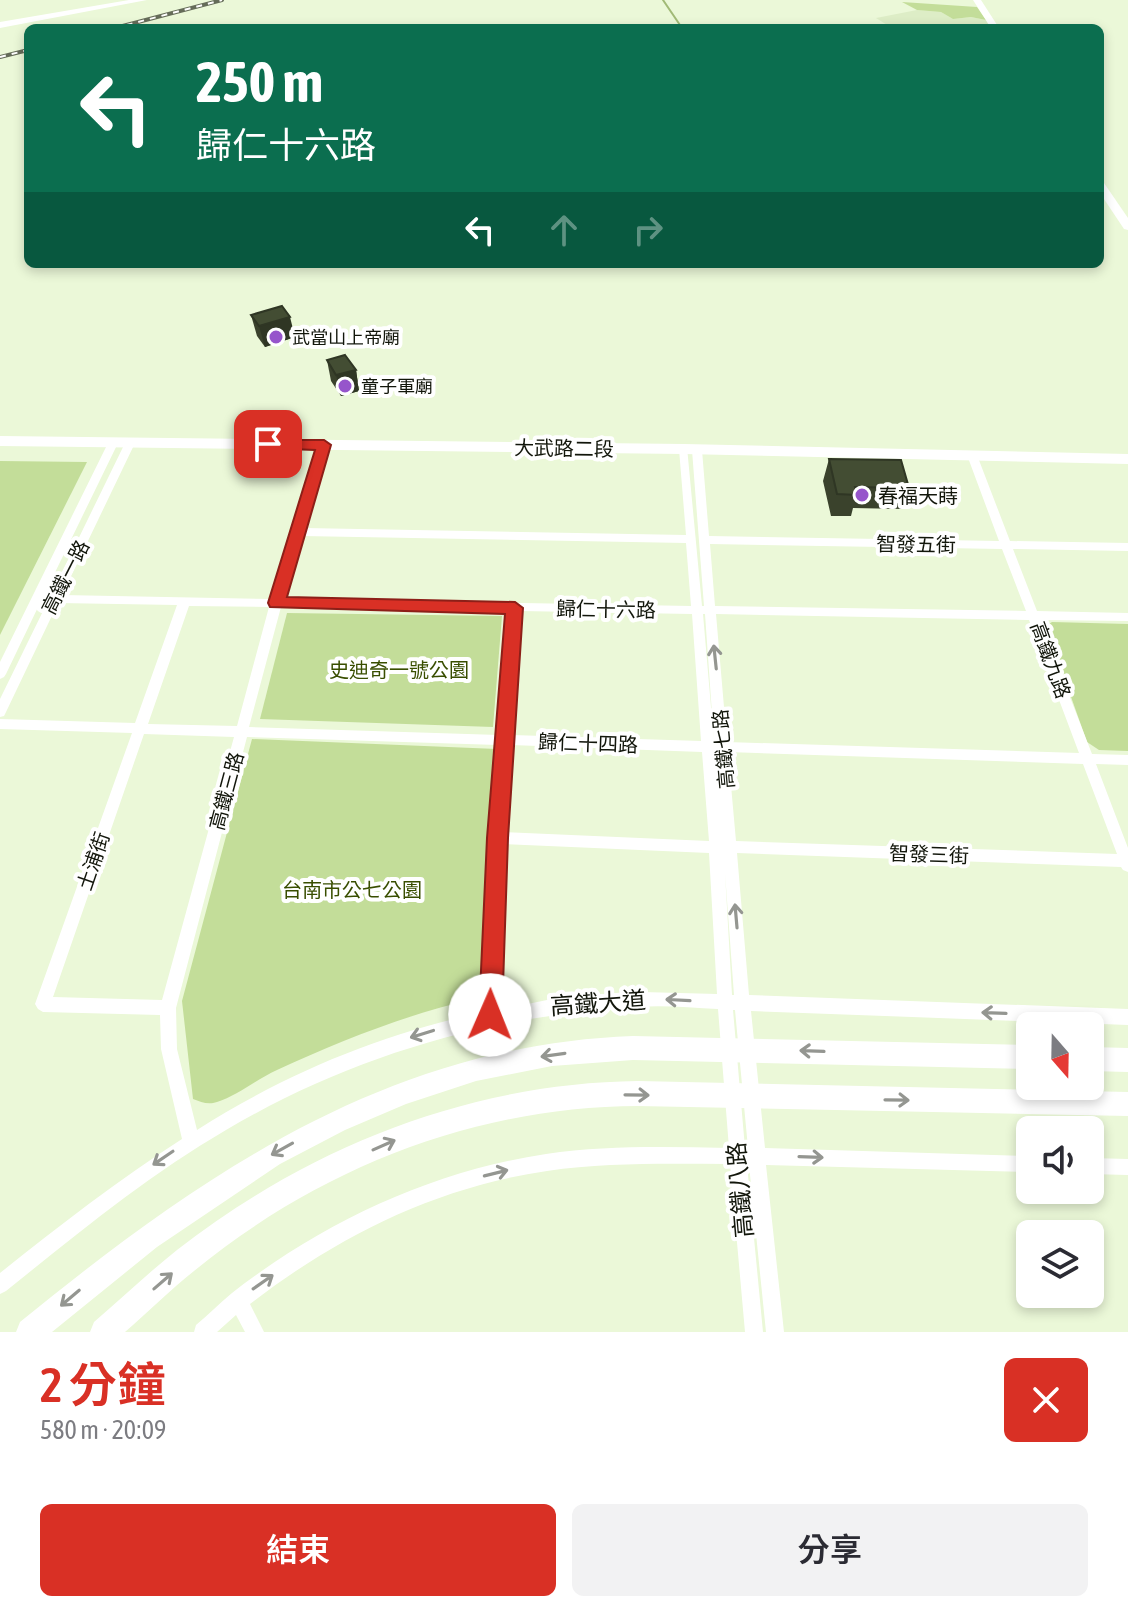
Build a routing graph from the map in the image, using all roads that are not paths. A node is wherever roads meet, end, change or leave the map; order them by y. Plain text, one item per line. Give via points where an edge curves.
1 (143, 0) edge
2 (977, 0) edge
3 (992, 24) edge
4 (0, 25) edge
5 (1104, 191) edge
6 (1128, 227) edge
7 (0, 441) edge
8 (119, 448) junction
9 (322, 450) junction
10 (0, 452) edge
11 (691, 456) junction
12 (1128, 459) edge
13 (974, 460) junction
14 (1128, 468) edge
15 (299, 532) junction
16 (697, 540) junction
17 (1008, 545) junction
18 (1128, 547) edge
19 (37, 599) junction
20 (54, 599) junction
21 (185, 600) junction
22 (276, 603) junction
23 (515, 608) junction
24 (695, 610) junction
25 (710, 611) junction
26 (1034, 615) junction
27 (1128, 617) edge
28 (0, 674) edge
29 (0, 712) edge
30 (0, 724) edge
31 (140, 728) junction
32 (241, 732) junction
33 (505, 739) junction
34 (707, 748) junction
35 (722, 749) junction
36 (1088, 759) junction
37 (1128, 760) edge
38 (498, 838) junction
39 (723, 847) junction
40 (1127, 862) edge
41 (724, 1003) junction
42 (743, 1003) junction
43 (168, 1008) junction
44 (490, 1015) junction
45 (1128, 1017) edge
46 (737, 1049) junction
47 (1016, 1057) edge
48 (1104, 1059) edge
49 (1128, 1060) edge
50 (742, 1097) junction
51 (1128, 1104) edge
52 (191, 1140) junction
53 (757, 1155) junction
54 (737, 1156) junction
55 (1016, 1164) edge
56 (1104, 1166) edge
57 (1128, 1167) edge
58 (0, 1285) edge
59 (238, 1300) junction
60 (30, 1332) edge
61 (104, 1332) edge
62 (203, 1332) edge
63 (255, 1332) edge
64 (754, 1332) edge
65 (775, 1332) edge

1 - 4 street
2 - 3 street
5 - 6 street
7 - 8 street, 大武路二段
8 - 9 street, 大武路二段
8 - 10 street, 大武路二段
8 - 19 street, 高鐵一路
8 - 20 street, 高鐵一路
9 - 11 street, 大武路二段
9 - 15 street, 高鐵三路
11 - 13 street, 大武路二段
11 - 16 street, 高鐵七路
12 - 13 street, 大武路二段
13 - 14 street, 大武路二段
13 - 17 street, 高鐵九路
15 - 16 street, 智發五街
15 - 22 street, 高鐵三路
16 - 17 street, 智發五街
16 - 24 street, 高鐵七路
16 - 25 street, 高鐵七路
17 - 18 street, 智發五街
17 - 26 street, 高鐵九路
19 - 20 street, 歸仁十六路
19 - 28 street, 高鐵一路
20 - 21 street, 歸仁十六路
20 - 29 street, 高鐵一路
21 - 22 street, 歸仁十六路
21 - 31 street, 土浦街
22 - 23 street, 歸仁十六路
22 - 32 street, 高鐵三路
23 - 24 street, 歸仁十六路
23 - 33 street
24 - 25 street, 歸仁十六路
24 - 34 street, 高鐵七路
25 - 26 street, 歸仁十六路
35 -> 25 street, 高鐵七路
26 - 27 street, 歸仁十六路
26 - 36 street, 高鐵九路
30 - 31 street, 歸仁十四路
31 - 32 street, 歸仁十四路
31 - 43 street, 土浦街 via 43,1004
32 - 33 street, 歸仁十四路
32 - 43 street, 高鐵三路
33 - 34 street, 歸仁十四路
33 - 38 street
34 - 35 street, 歸仁十四路
34 - 39 street, 高鐵七路
35 - 36 street, 歸仁十四路
35 - 39 street, 高鐵七路
36 - 37 street, 歸仁十四路
36 - 40 street, 高鐵九路
38 - 39 street, 智發三街
38 - 44 street
39 - 40 street, 智發三街
39 - 41 street, 高鐵七路
42 -> 39 street, 高鐵七路
41 - 42 street, 高鐵大道
41 -> 44 street, 高鐵大道 via 615,1000
41 - 46 street, 高鐵七路
45 -> 42 street, 高鐵大道
42 - 46 street, 高鐵七路
43 - 52 street, 高鐵三路 via 169,1049
44 -> 52 street, 高鐵大道 via 347,1060
47 -> 46 street
46 - 50 street, 高鐵八路
46 -> 60 street via 553,1054 453,1076 370,1107 291,1144 202,1196
48 - 49 street
50 -> 51 street
50 - 53 street, 高鐵八路
50 - 54 street, 高鐵八路
61 -> 50 street via 237,1224 395,1140 525,1102 620,1095
52 -> 58 street, 高鐵大道 via 103,1201
53 - 54 street
53 -> 55 street
53 - 65 street, 高鐵八路
59 -> 54 street via 373,1215 466,1180 522,1166 581,1160
54 - 64 street, 高鐵八路
56 - 57 street
59 - 62 street
59 - 63 street

